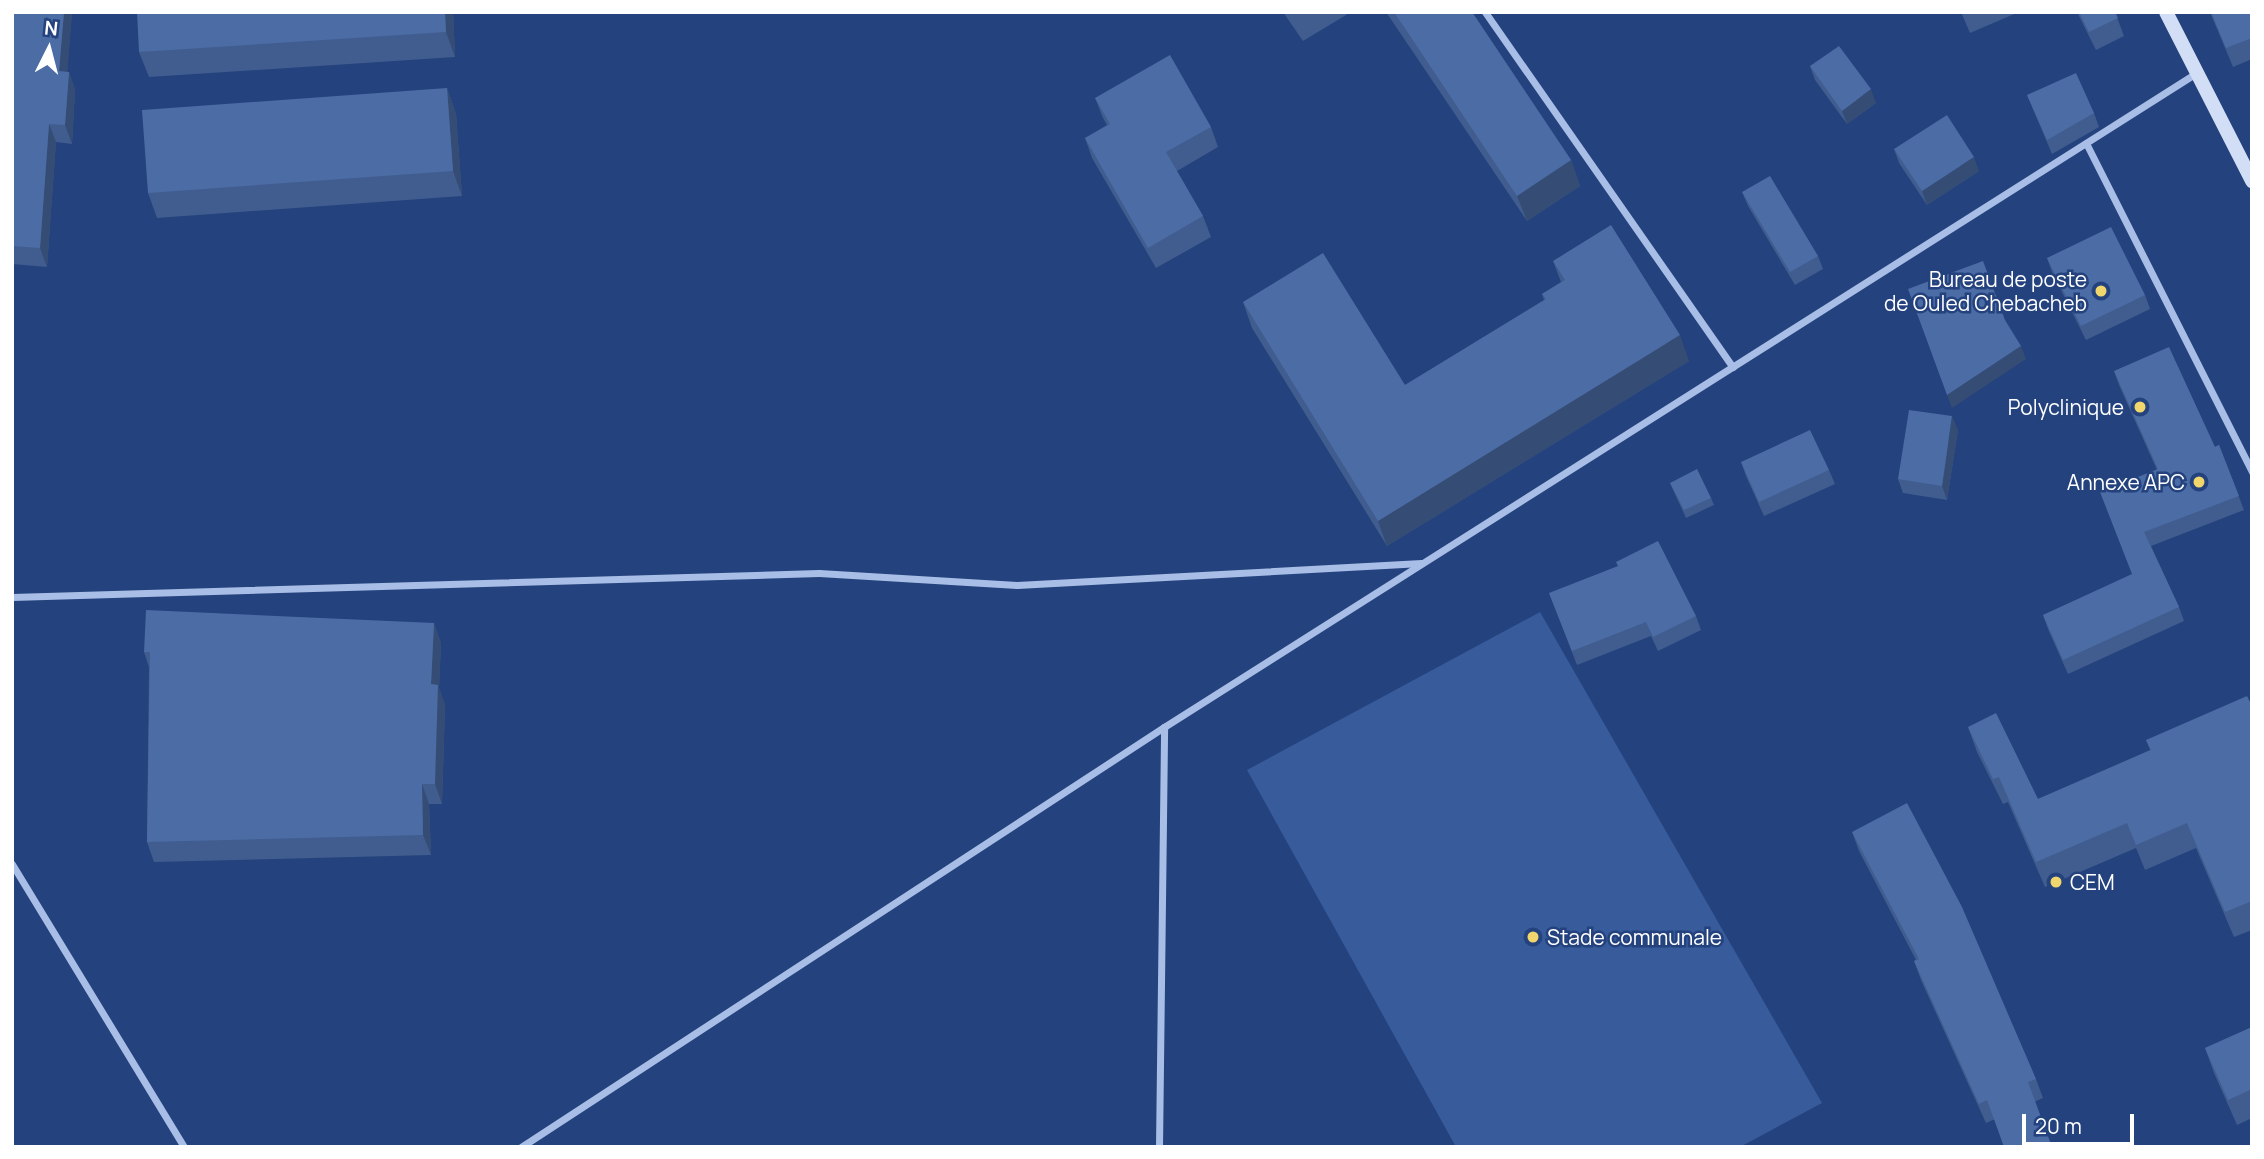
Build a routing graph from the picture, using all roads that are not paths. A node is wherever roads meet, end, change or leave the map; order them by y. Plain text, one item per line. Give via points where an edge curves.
1 (1485, 12) edge
2 (2166, 12) edge
3 (2196, 73) junction
4 (2086, 143) junction
5 (2252, 181) edge
6 (1733, 367) junction
7 (2252, 472) edge
8 (1423, 563) junction
9 (12, 597) edge
10 (1164, 727) junction
11 (12, 864) edge
12 (184, 1147) edge
13 (521, 1147) edge
14 (1159, 1147) edge

1 - 6 street
2 - 3 main road
3 - 4 street
3 - 5 main road
4 - 6 street
4 - 7 street
6 - 8 street
8 - 9 street via 1017,585 819,573
8 - 10 street
10 - 13 street
10 - 14 street
11 - 12 street

